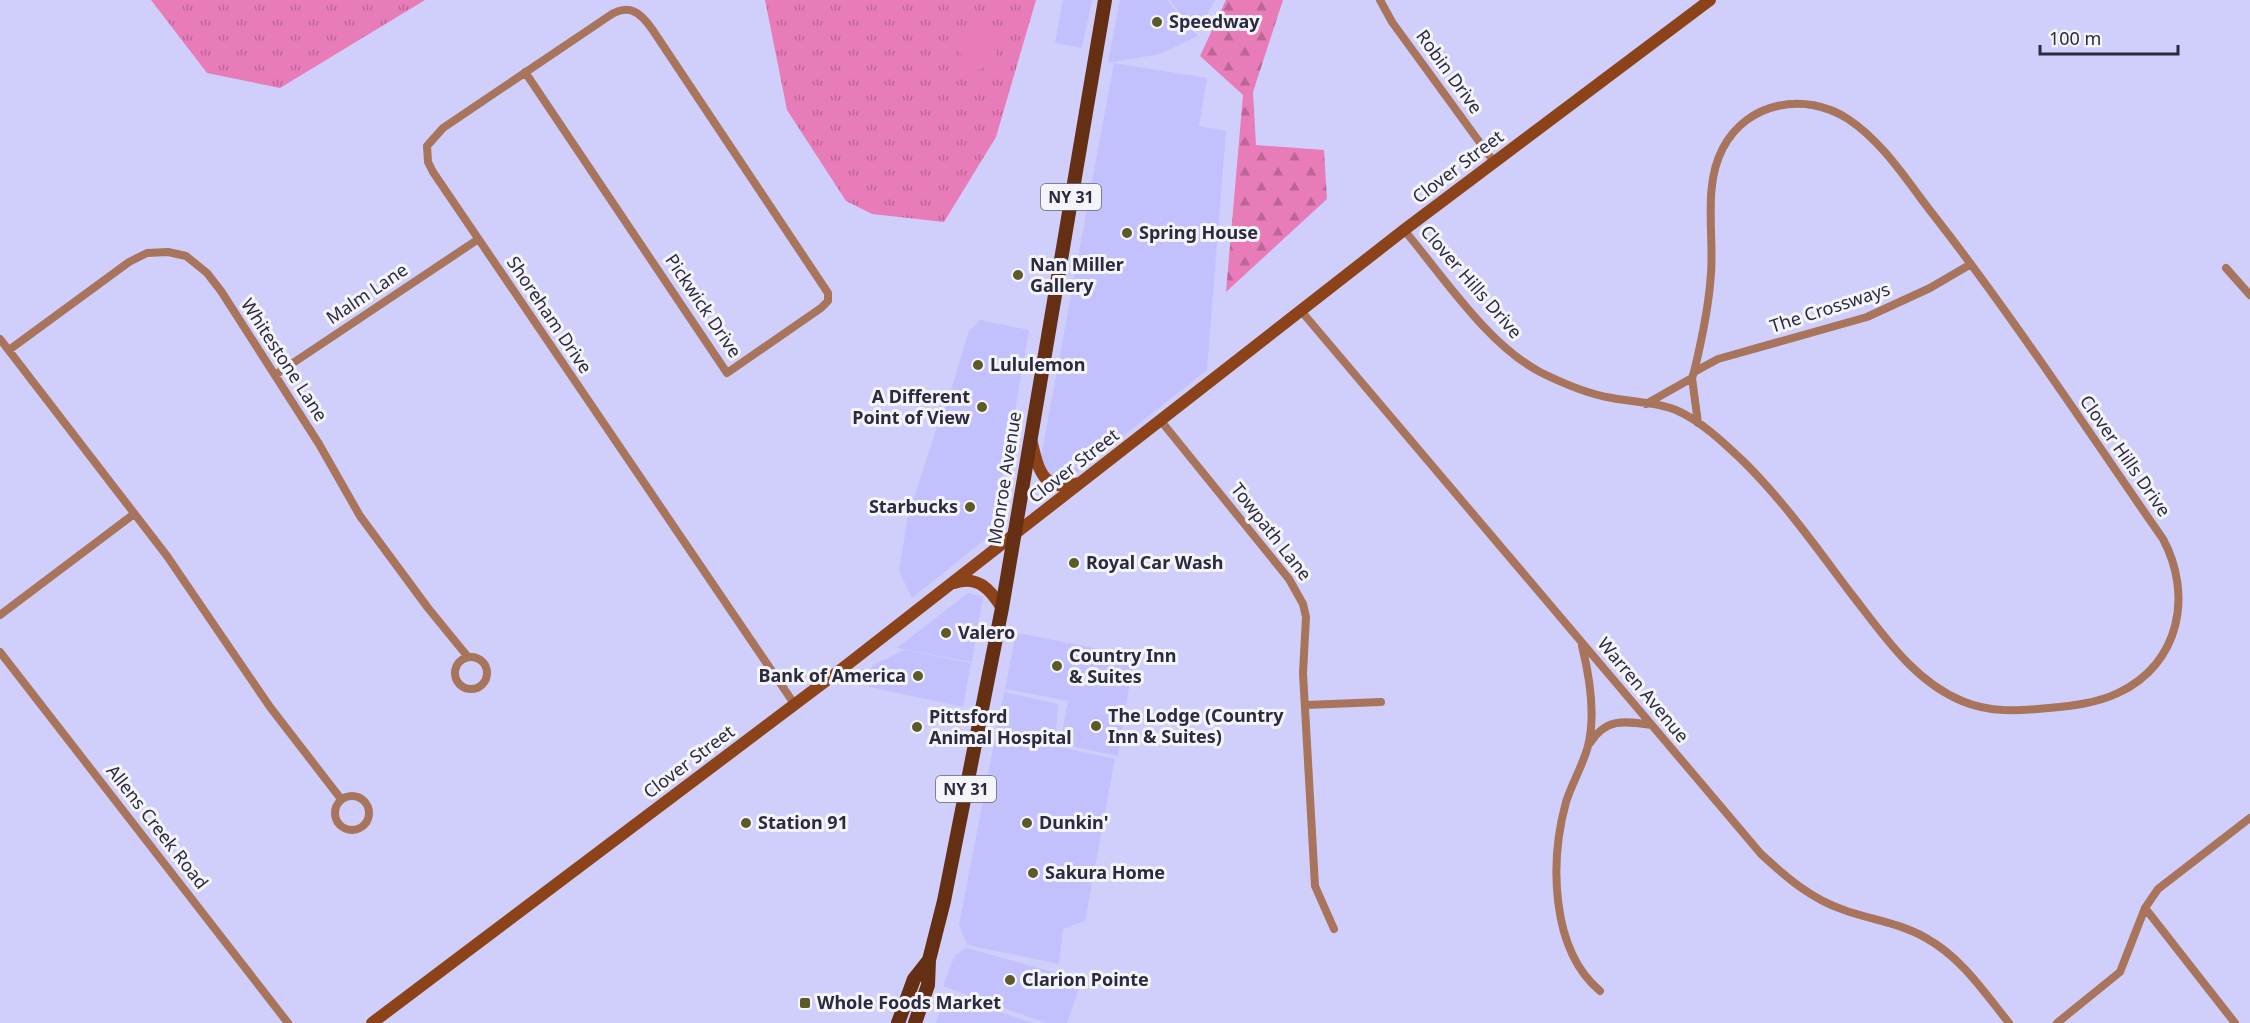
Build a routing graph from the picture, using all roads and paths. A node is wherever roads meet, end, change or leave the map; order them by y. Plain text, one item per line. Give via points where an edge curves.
1 (1105, 0) edge
2 (1380, 0) edge
3 (1710, 0) edge
4 (632, 9) joint
5 (525, 72) junction
6 (1494, 162) junction
7 (1404, 230) junction
8 (477, 240) junction
9 (1971, 264) junction
10 (2226, 268) dead end
11 (2250, 295) edge
12 (1302, 312) junction
13 (0, 339) edge
14 (9, 350) junction
15 (275, 375) junction
16 (1693, 375) junction
17 (1646, 404) junction
18 (1161, 421) junction
19 (1698, 423) junction
20 (1030, 434) junction
21 (1083, 482) junction
22 (134, 514) junction
23 (1013, 536) junction
24 (953, 583) junction
25 (1002, 608) junction
26 (0, 615) edge
27 (1581, 643) junction
28 (0, 652) edge
29 (468, 657) dead end
30 (1381, 702) dead end
31 (795, 705) junction
32 (1306, 705) junction
33 (1651, 725) junction
34 (1588, 746) junction
35 (341, 799) junction
36 (2250, 818) edge
37 (2145, 909) junction
38 (1334, 929) dead end
39 (929, 960) junction
40 (1600, 991) dead end
41 (288, 1023) edge
42 (372, 1023) edge
43 (898, 1023) edge
44 (915, 1023) edge
45 (2009, 1023) edge
46 (2057, 1023) edge
47 (2235, 1023) edge

1 - 20 main road, Monroe Avenue / NY 31
2 - 6 street, Robin Drive
3 - 6 main road, Clover Street
4 - 5 street, Shoreham Drive via 613,13
4 - 5 street, Pickwick Drive via 650,26 828,293 828,301 821,308 727,373
5 - 8 street, Shoreham Drive via 443,128 427,146 433,172
6 - 7 main road, Clover Street
7 - 12 main road, Clover Street
7 - 17 street, Clover Hills Drive via 1494,339 1521,360 1595,394
8 - 15 street, Malm Lane
8 - 31 street, Shoreham Drive
9 - 16 street, The Crossways via 1885,310 1718,359
9 - 16 street, Clover Hills Drive via 1890,159 1858,126 1835,112 1808,104 1784,104 1760,111 1731,135 1716,162 1708,301
9 - 19 street, Clover Hills Drive via 2171,554 2179,584 2176,623 2157,664 2131,686 2100,699 2034,710 1995,710 1951,696 1906,662 1773,494
10 - 11 street
12 - 18 main road, Clover Street
12 - 27 street, Warren Avenue
13 - 14 street
14 - 15 street, Whitestone Lane via 129,262 147,253 168,252 188,257 207,273
14 - 22 street
15 - 29 street, Whitestone Lane via 360,516
16 - 17 street
16 - 19 street, Clover Hills Drive
17 - 19 street, Clover Hills Drive via 1676,410
18 - 21 main road, Clover Street
18 - 32 street, Towpath Lane via 1296,589 1306,617
20 - 21 main road via 1040,472 1047,480 1062,486
20 - 23 main road, Monroe Avenue / NY 31
21 - 23 main road, Clover Street
22 - 26 street
22 - 35 street via 270,707
23 - 24 main road, Clover Street
23 - 25 main road, Monroe Avenue / NY 31
24 - 25 main road via 963,580 981,584
24 - 31 main road, Clover Street
25 - 39 main road, Monroe Avenue / NY 31
27 - 33 street, Warren Avenue
27 - 34 street via 1589,674
28 - 41 street, Allens Creek Road
30 - 32 street
31 - 42 main road, Clover Street
32 - 38 street, Towpath Lane via 1315,886
33 - 34 street via 1611,724 1599,729
33 - 45 street, Warren Avenue via 1761,854 1796,885 1834,906 1928,939 1968,972
34 - 40 street via 1563,817 1558,883 1573,957 1585,978
35 - 35 street via 335,809 339,825 349,830 360,827 369,814 366,803 351,795
36 - 37 street via 2169,879
37 - 46 street via 2120,972
37 - 47 street
39 - 43 main road, Monroe Avenue / NY 31 via 914,979
39 - 44 main road, Monroe Avenue / NY 31 via 928,985

